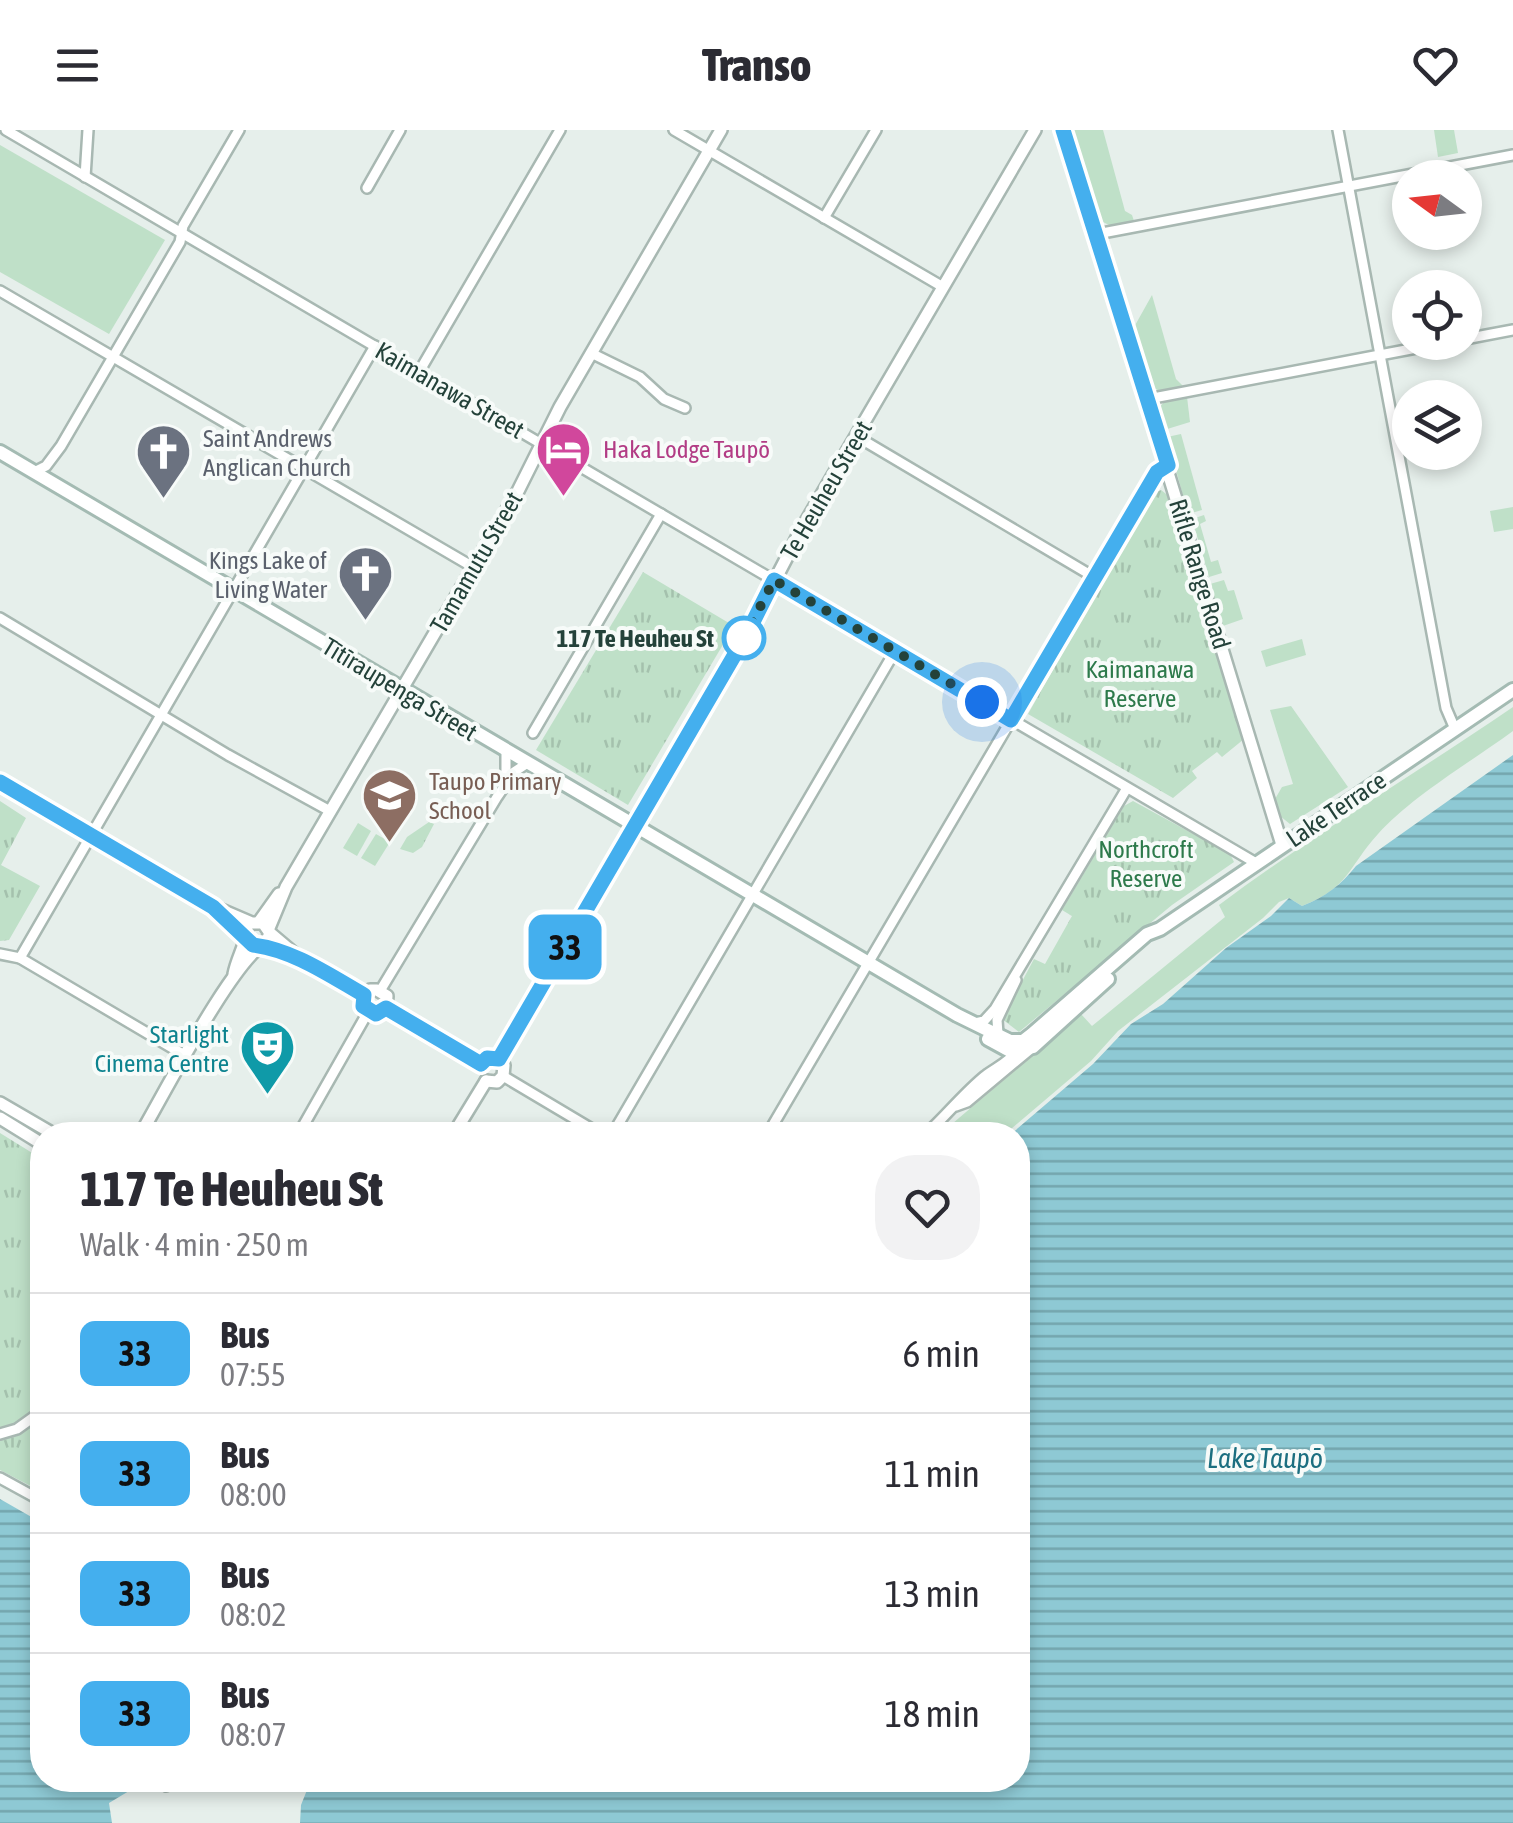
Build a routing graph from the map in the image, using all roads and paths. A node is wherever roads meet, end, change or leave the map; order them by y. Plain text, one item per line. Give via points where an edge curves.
1 (6, 130) edge
2 (88, 130) edge
3 (239, 130) edge
4 (400, 130) edge
5 (560, 130) edge
6 (674, 130) edge
7 (721, 130) edge
8 (876, 130) edge
9 (1035, 130) edge
10 (1063, 130) edge
11 (1338, 130) edge
12 (709, 151) junction
13 (1513, 155) edge
14 (86, 177) junction
15 (1349, 186) junction
16 (367, 188) dead end
17 (824, 218) junction
18 (182, 234) junction
19 (1097, 234) junction
20 (943, 288) junction
21 (0, 291) edge
22 (1513, 330) edge
23 (1482, 336) edge
24 (375, 346) junction
25 (591, 353) junction
26 (1392, 353) edge
27 (1381, 355) junction
28 (112, 358) junction
29 (419, 372) junction
30 (1148, 399) junction
31 (685, 408) dead end
32 (856, 436) junction
33 (541, 444) junction
34 (61, 446) junction
35 (0, 452) edge
36 (1168, 465) junction
37 (303, 469) junction
38 (31, 472) junction
39 (50, 484) junction
40 (661, 514) junction
41 (473, 568) junction
42 (1094, 577) junction
43 (774, 580) junction
44 (233, 590) junction
45 (0, 618) edge
46 (895, 651) junction
47 (402, 690) junction
48 (1513, 690) edge
49 (161, 712) junction
50 (1011, 720) junction
51 (1455, 729) junction
52 (533, 733) dead end
53 (506, 752) junction
54 (526, 764) junction
55 (0, 782) edge
56 (1127, 788) junction
57 (496, 797) junction
58 (330, 811) junction
59 (634, 828) junction
60 (90, 834) junction
61 (1282, 846) junction
62 (1256, 863) junction
63 (751, 896) junction
64 (1160, 929) junction
65 (258, 934) junction
66 (0, 954) edge
67 (20, 958) junction
68 (868, 964) junction
69 (1019, 972) junction
70 (380, 991) junction
71 (1078, 994) junction
72 (364, 995) junction
73 (386, 1008) junction
74 (368, 1012) junction
75 (957, 1015) junction
76 (975, 1023) junction
77 (997, 1040) junction
78 (1033, 1047) junction
79 (1016, 1052) junction
80 (186, 1056) junction
81 (499, 1059) junction
82 (481, 1064) junction
83 (996, 1068) junction
84 (503, 1076) junction
85 (486, 1081) junction
86 (0, 1103) edge
87 (956, 1106) junction
88 (0, 1118) edge
89 (33, 1122) edge
90 (148, 1122) edge
91 (305, 1122) edge
92 (461, 1122) edge
93 (580, 1122) edge
94 (620, 1122) edge
95 (775, 1122) edge
96 (939, 1122) edge
97 (30, 1137) edge
98 (30, 1420) edge
99 (0, 1434) edge
100 (0, 1478) edge
101 (30, 1495) edge

1 - 14 street, Kaimanawa Street
2 - 14 street
3 - 18 street
4 - 16 street
5 - 29 street
6 - 12 street
7 - 12 street, Tamamutu Street
8 - 17 street
9 - 20 street, Te Heuheu Street
10 - 19 street, Rifle Range Road
11 - 15 street
12 - 17 street
12 - 25 street, Tamamutu Street
13 - 15 street
14 - 18 street, Kaimanawa Street
15 - 19 street
15 - 27 street
17 - 20 street
18 - 24 street, Kaimanawa Street
18 - 28 street
19 - 30 street, Rifle Range Road
20 - 32 street, Te Heuheu Street
21 - 28 street
22 - 23 street
24 - 29 street, Kaimanawa Street
24 - 37 street
25 - 31 street
25 - 33 street, Tamamutu Street
26 - 27 street
27 - 30 street
27 - 51 street
28 - 34 street
28 - 37 street
29 - 33 street, Kaimanawa Street
30 - 36 street, Rifle Range Road
32 - 42 street
32 - 43 street, Te Heuheu Street
33 - 40 street, Kaimanawa Street
33 - 41 street, Tamamutu Street
34 - 38 street via 46,466
34 - 39 street
35 - 38 main road, Tītīraupenga Street
36 - 42 street via 1157,472
36 - 61 street, Rifle Range Road
37 - 41 street
37 - 44 street
38 - 39 main road, Tītīraupenga Street
39 - 44 main road, Tītīraupenga Street
40 - 43 street, Kaimanawa Street
40 - 52 street
41 - 47 street, Tamamutu Street
42 - 50 street
43 - 46 street, Kaimanawa Street
43 - 59 street, Te Heuheu Street
44 - 47 main road, Tītīraupenga Street
44 - 49 street
45 - 49 street
46 - 50 street, Kaimanawa Street
46 - 63 street
47 - 53 main road, Tītīraupenga Street
47 - 58 street, Tamamutu Street
48 - 51 main road, Lake Terrace
49 - 58 street
49 - 60 street
50 - 56 street, Kaimanawa Street
50 - 68 street
51 - 61 main road, Lake Terrace
53 - 54 main road, Tītīraupenga Street
53 - 57 street
54 - 57 street
54 - 59 main road, Tītīraupenga Street
55 - 60 street
56 - 62 street, Kaimanawa Street
56 - 69 street
57 - 70 street
58 - 65 street, Tamamutu Street
59 - 63 main road, Tītīraupenga Street
59 - 81 street, Te Heuheu Street
60 - 65 street
60 - 67 street
61 - 62 main road, Lake Terrace
62 - 64 main road, Lake Terrace
63 - 68 main road, Tītīraupenga Street
63 - 94 street
64 - 71 main road, Lake Terrace
64 - 78 main road, Lake Terrace
65 - 72 street
65 - 80 street, Tamamutu Street
66 - 67 street
67 - 80 street
68 - 75 main road, Tītīraupenga Street
68 - 95 street
69 - 76 street via 990,1017
69 - 77 street via 997,1020
70 - 72 street
70 - 73 street
71 - 77 main road, Lake Terrace via 1023,1041
71 - 79 street, Lake Terrace
72 - 74 street
73 - 74 street
73 - 82 street
74 - 91 street
75 - 76 main road, Tītīraupenga Street
75 - 77 main road, Tītīraupenga Street
76 - 77 main road, Tītīraupenga Street
77 - 79 main road, Tītīraupenga Street
77 - 83 street
78 - 79 main road, Lake Terrace
78 - 87 street, Lake Terrace
79 - 83 street, Lake Terrace
80 - 90 street, Tamamutu Street
81 - 82 street
81 - 84 street
82 - 85 street
83 - 87 street, Lake Terrace
84 - 85 street
84 - 93 street
85 - 92 street
86 - 89 street
87 - 96 street, Lake Terrace
88 - 97 street
98 - 99 street
100 - 101 street

